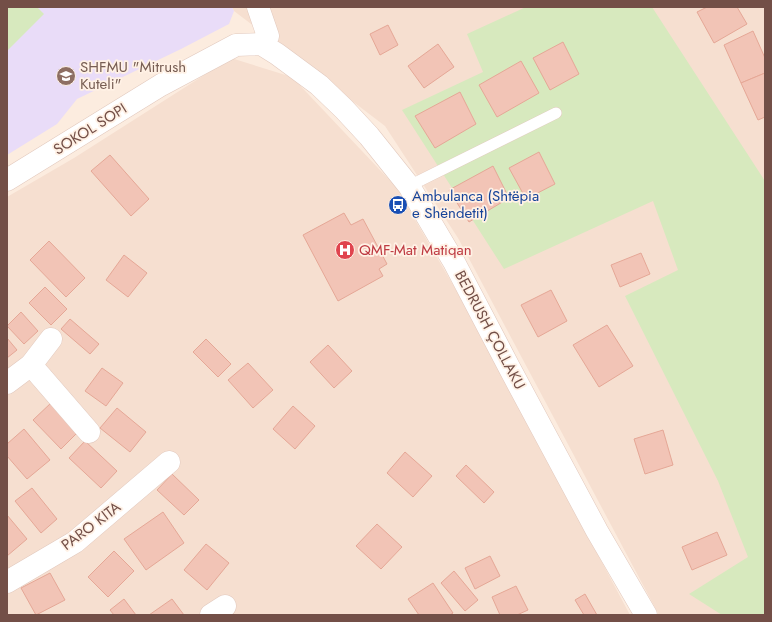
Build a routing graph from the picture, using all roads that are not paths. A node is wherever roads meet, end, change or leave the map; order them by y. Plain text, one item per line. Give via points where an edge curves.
1 (258, 7) edge
2 (261, 44) junction
3 (556, 113) dead end
4 (7, 180) edge
5 (408, 186) junction
6 (51, 339) dead end
7 (31, 365) junction
8 (7, 383) edge
9 (89, 432) dead end
10 (170, 462) dead end
11 (7, 582) edge
12 (646, 615) edge

1 - 2 street via 268,36
2 - 4 street, SOKOL SOPI via 236,45 161,85
2 - 5 street, BEDRUSH ÇOLLAKU via 319,85 339,104 369,136
3 - 5 lane
5 - 12 street, BEDRUSH ÇOLLAKU via 454,262 597,531
6 - 7 street
7 - 8 street
7 - 9 street
10 - 11 street, PARO KITA via 75,542

